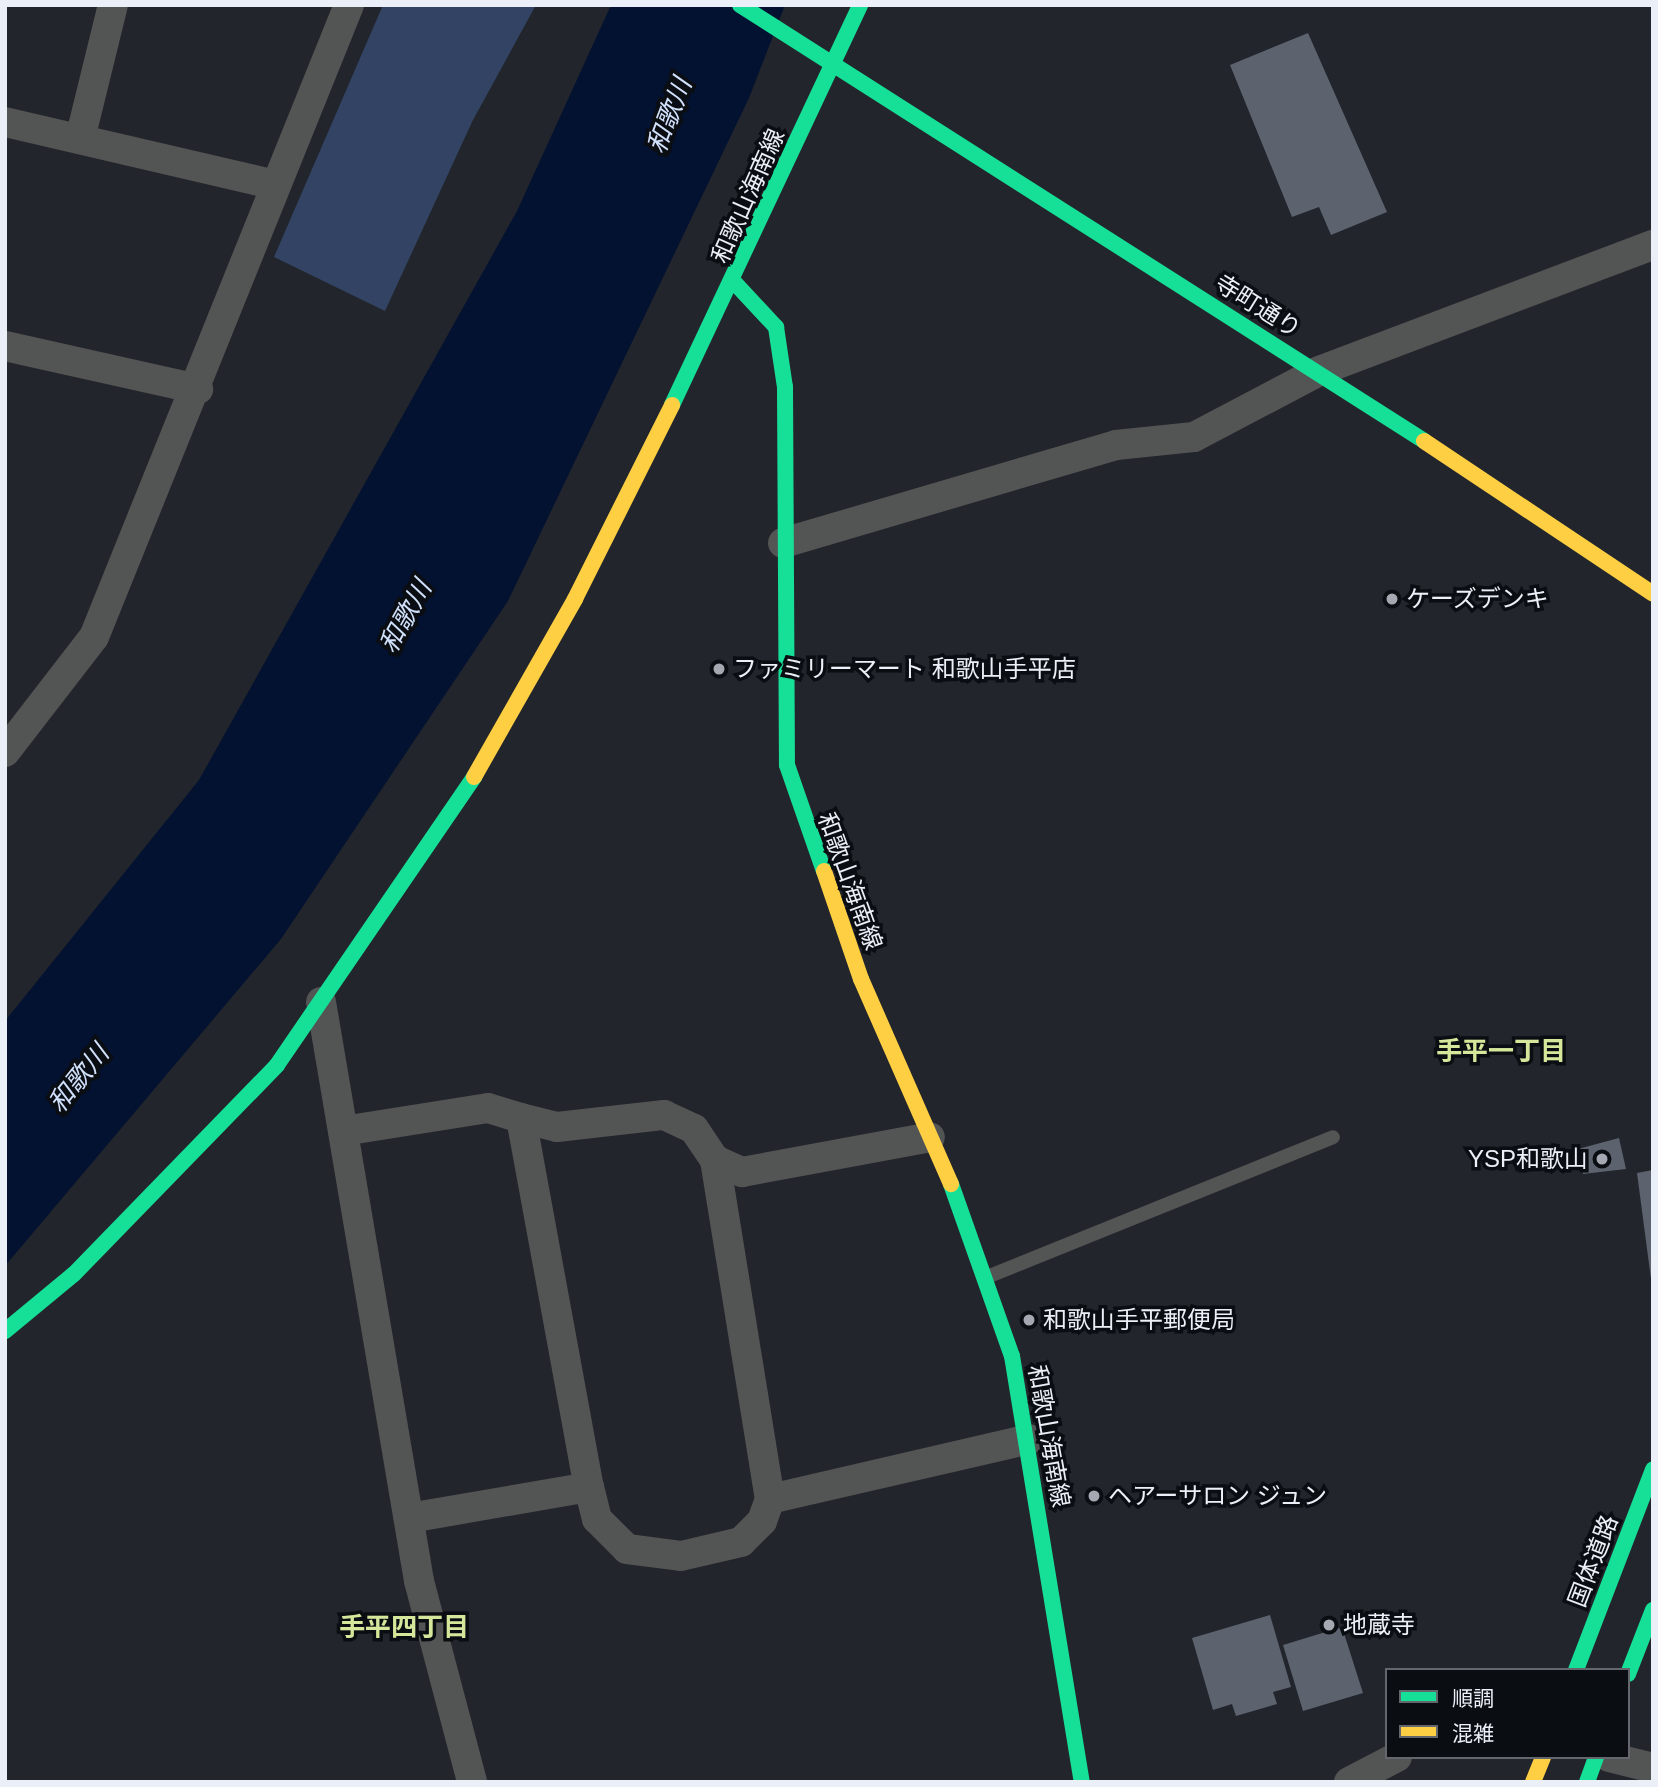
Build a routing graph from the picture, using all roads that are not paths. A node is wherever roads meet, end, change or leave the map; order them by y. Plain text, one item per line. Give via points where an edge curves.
1 (113, 5) edge
2 (349, 5) edge
3 (740, 5) edge
4 (860, 5) edge
5 (832, 66) junction
6 (5, 122) edge
7 (80, 139) junction
8 (275, 185) junction
9 (1653, 245) edge
10 (734, 282) junction
11 (5, 346) edge
12 (1319, 371) junction
13 (198, 389) junction
14 (783, 543) junction
15 (1653, 594) edge
16 (5, 752) edge
17 (321, 1002) junction
18 (521, 1118) junction
19 (343, 1131) junction
20 (930, 1137) junction
21 (1334, 1137) dead end
22 (715, 1160) junction
23 (985, 1277) junction
24 (5, 1331) edge
25 (1029, 1440) junction
26 (1653, 1469) edge
27 (589, 1487) junction
28 (770, 1499) junction
29 (409, 1518) junction
30 (1653, 1610) edge
31 (1577, 1668) edge
32 (1630, 1669) edge
33 (1393, 1759) edge
34 (1542, 1759) edge
35 (1596, 1759) edge
36 (1617, 1759) edge
37 (1653, 1768) edge
38 (472, 1782) edge
39 (1082, 1782) edge
40 (1349, 1782) edge
41 (1533, 1782) edge
42 (1587, 1782) edge

1 - 7 street
2 - 8 street
3 - 5 street, 寺町通り
4 - 5 street, 和歌山海南線
5 - 10 street, 和歌山海南線
5 - 12 street, 寺町通り
6 - 7 street
7 - 8 street
8 - 13 street
9 - 12 street
10 - 14 street, 和歌山海南線 via 776,327 785,387
10 - 17 street via 575,600 461,798
11 - 13 street
12 - 14 street via 1194,437 1116,445
12 - 15 street, 寺町通り
13 - 16 street via 94,637
14 - 20 street, 和歌山海南線 via 786,765 862,979
17 - 19 street
17 - 24 street via 277,1065 74,1274
18 - 19 street via 488,1108
18 - 22 street via 557,1127 664,1115 694,1129
18 - 27 street
19 - 29 street
20 - 22 street via 742,1172
20 - 23 street, 和歌山海南線
21 - 23 lane
22 - 28 street
23 - 25 street, 和歌山海南線 via 1012,1356
25 - 28 street
25 - 39 street, 和歌山海南線
26 - 31 street, 国体道路
27 - 28 street via 597,1519 627,1549 681,1556 741,1542 762,1521
27 - 29 street
29 - 38 street
30 - 32 street
33 - 40 street
34 - 41 street
35 - 42 street
36 - 37 street

